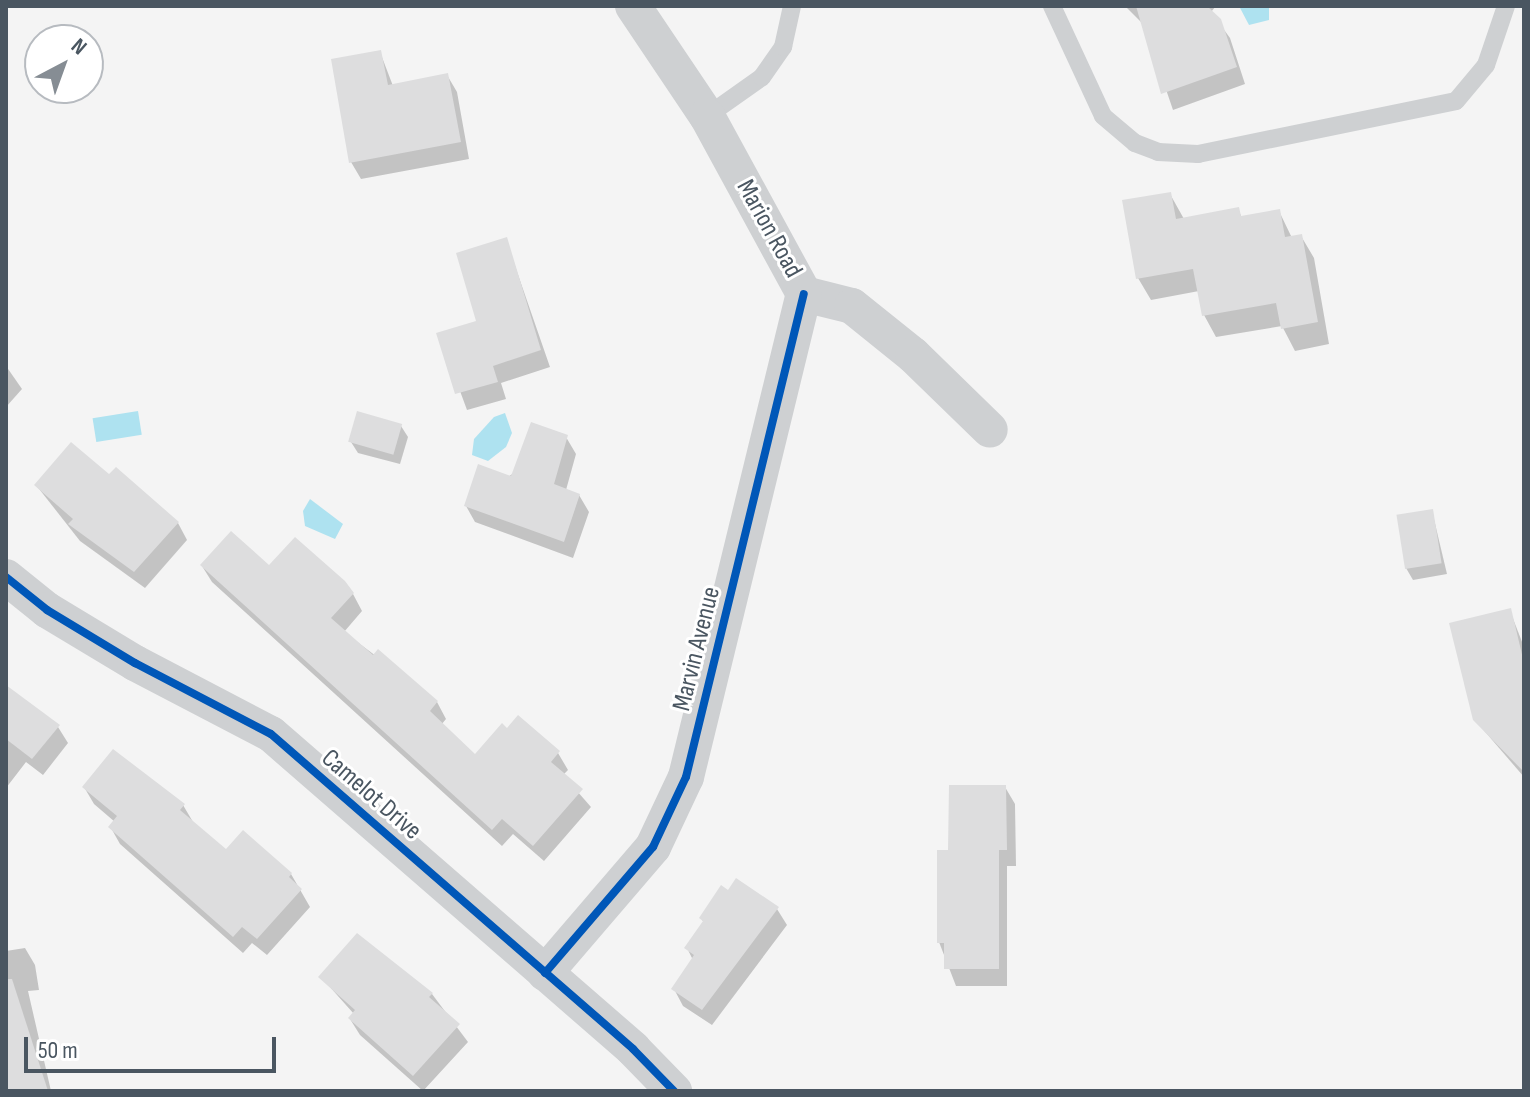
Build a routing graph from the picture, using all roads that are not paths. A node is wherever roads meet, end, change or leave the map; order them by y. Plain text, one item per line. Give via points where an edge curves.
1 (633, 6) edge
2 (792, 6) edge
3 (1052, 6) edge
4 (1506, 6) edge
5 (707, 116) junction
6 (804, 294) junction
7 (990, 430) dead end
8 (6, 577) edge
9 (545, 973) junction
10 (674, 1091) edge

1 - 5 street, Marion Road
2 - 5 lane via 783,47 762,77
3 - 4 lane via 1103,116 1135,143 1158,152 1198,154 1456,101 1486,65
5 - 6 street, Marion Road
6 - 7 street, Marion Road via 852,306 913,355
6 - 9 street, Marvin Avenue via 686,777 653,847
8 - 9 street, Camelot Drive via 47,610 135,663 271,734
9 - 10 street, Camelot Drive

